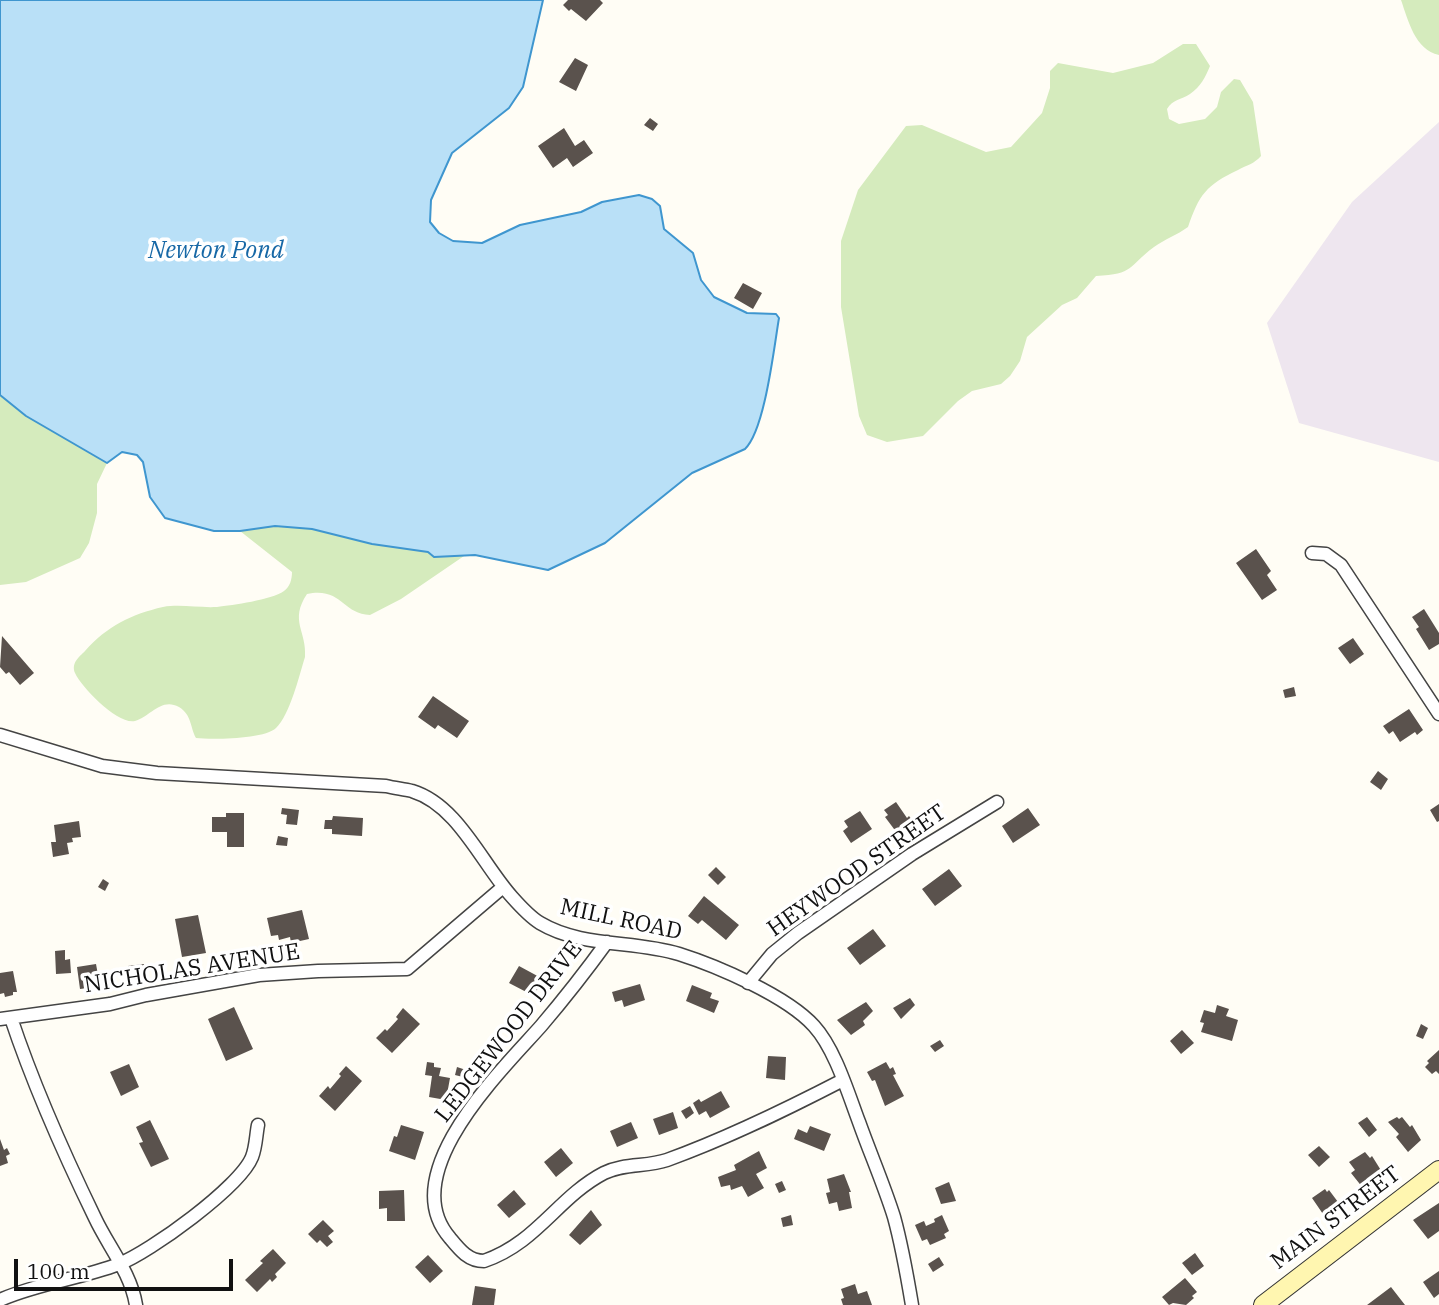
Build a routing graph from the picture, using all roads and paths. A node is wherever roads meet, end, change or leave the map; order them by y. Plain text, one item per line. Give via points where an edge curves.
1 (1312, 553) dead end
2 (1439, 714) edge
3 (0, 735) edge
4 (997, 802) dead end
5 (503, 887) junction
6 (607, 942) junction
7 (748, 983) junction
8 (6, 1019) edge
9 (843, 1080) junction
10 (258, 1125) dead end
11 (1439, 1170) edge
12 (120, 1264) junction
13 (0, 1300) edge
14 (136, 1305) edge
15 (912, 1305) edge
16 (1263, 1305) edge

1 - 2 street via 1326,554 1340,565
3 - 5 street, MILL ROAD via 103,766 413,791 452,817
4 - 7 street, HEYWOOD STREET via 798,933 772,954
5 - 6 street, MILL ROAD via 538,922
5 - 8 street, NICHOLAS AVENUE via 407,969 259,975
6 - 7 street, MILL ROAD via 667,950
6 - 9 street, LEDGEWOOD DRIVE via 464,1116 440,1162 437,1212 446,1233 470,1257 484,1261 523,1242 605,1173 662,1161 706,1145
7 - 9 street, MILL ROAD via 814,1026
8 - 12 street via 52,1129
9 - 15 street, MILL ROAD via 893,1214
10 - 12 street via 252,1157 239,1177 173,1231
11 - 16 main road, MAIN STREET
12 - 13 street
12 - 14 street

